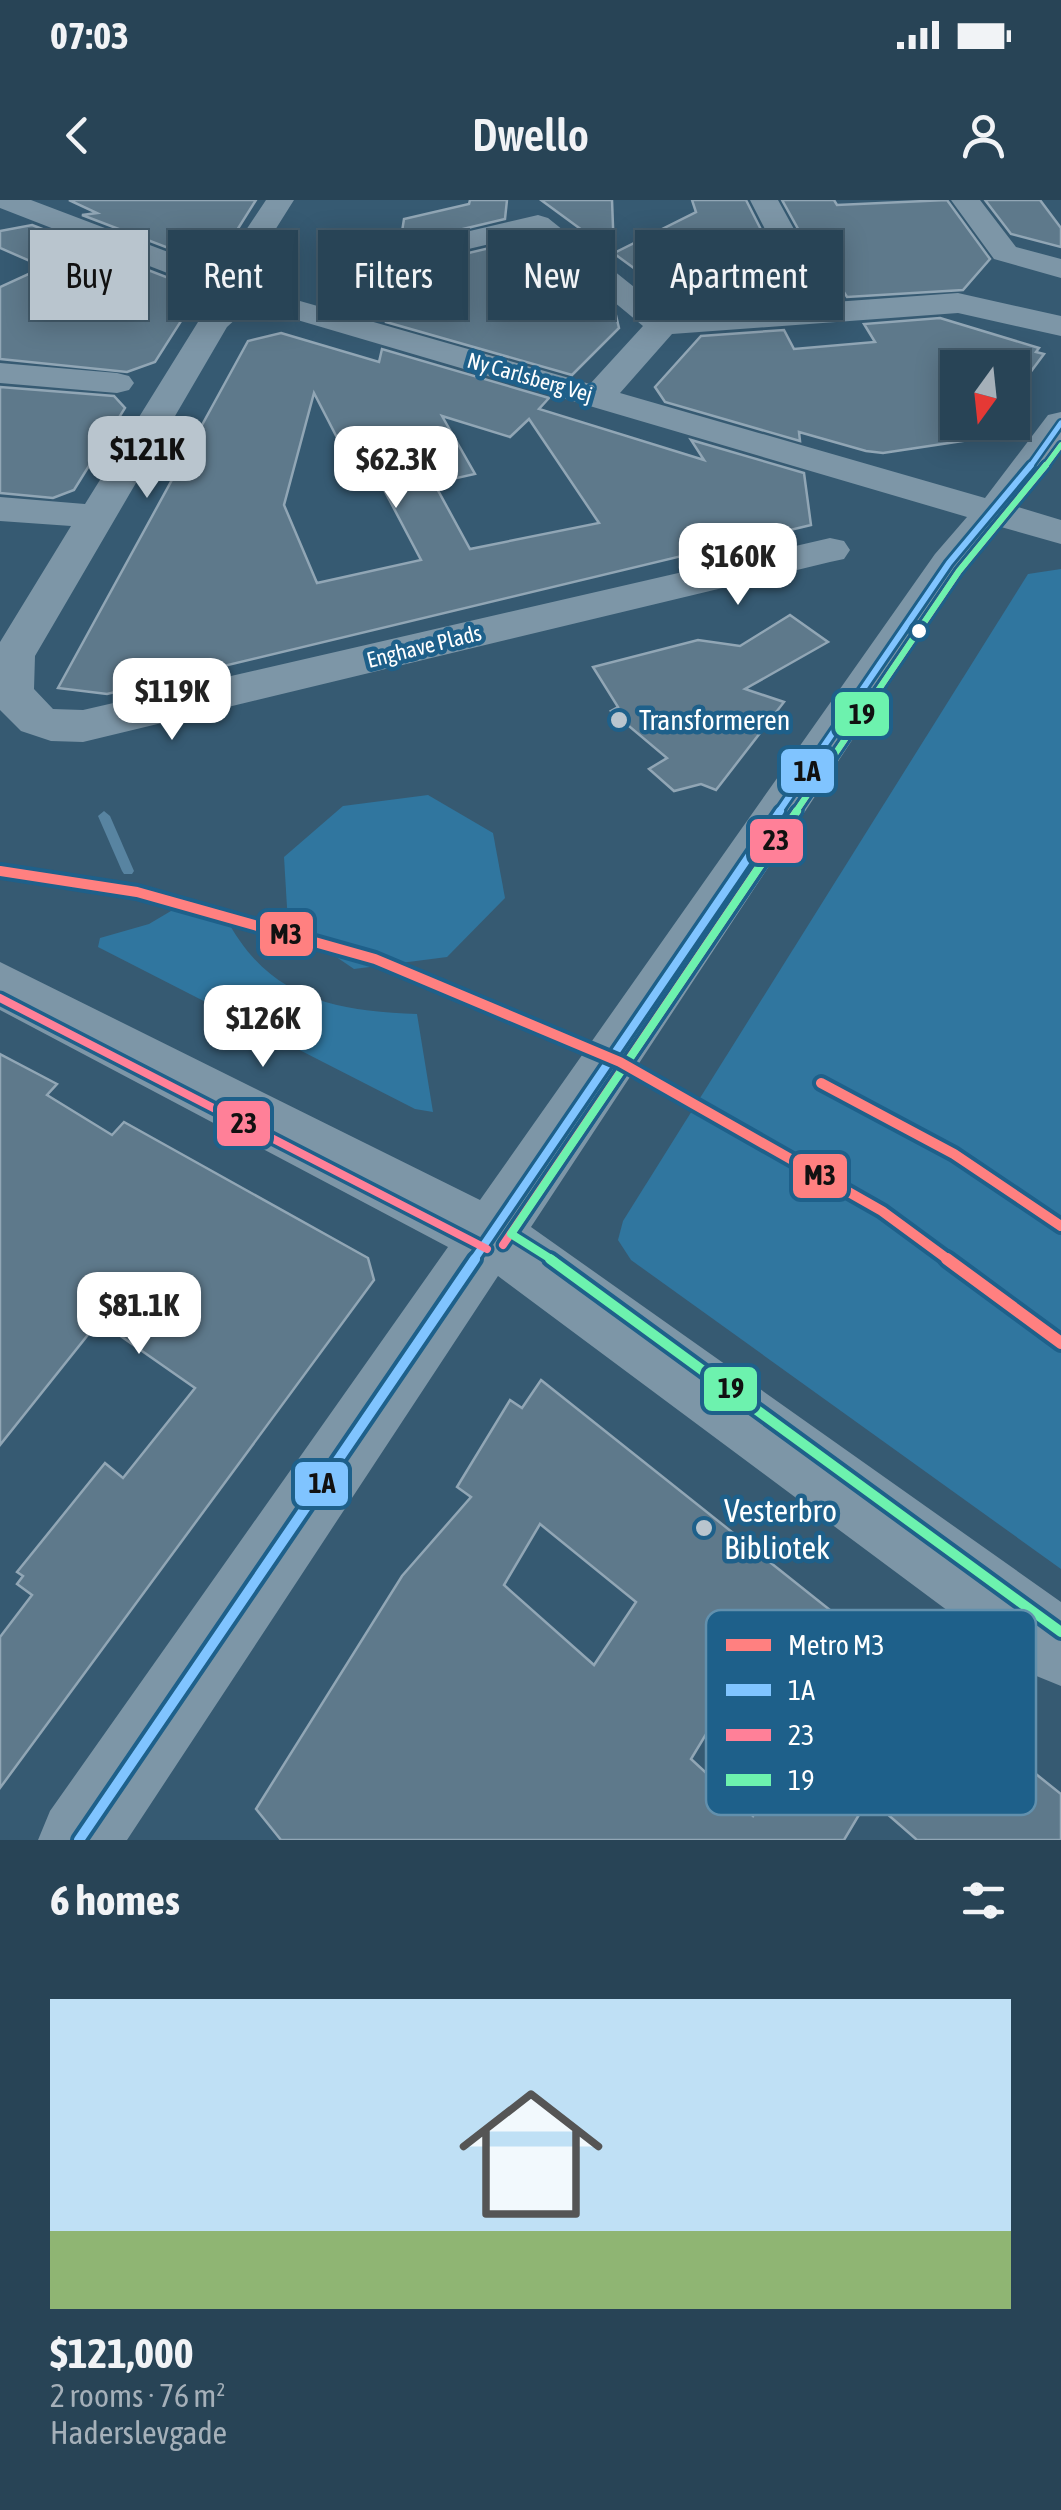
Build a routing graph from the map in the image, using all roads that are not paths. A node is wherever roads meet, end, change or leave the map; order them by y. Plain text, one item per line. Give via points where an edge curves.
1 (280, 200) edge
2 (764, 200) edge
3 (965, 200) edge
4 (4, 201) edge
5 (539, 212) edge
6 (261, 230) edge
7 (780, 230) edge
8 (468, 235) edge
9 (1025, 260) junction
10 (168, 263) edge
11 (1061, 270) edge
12 (985, 306) junction
13 (298, 307) edge
14 (843, 312) edge
15 (215, 320) edge
16 (736, 320) edge
17 (662, 325) junction
18 (1061, 326) edge
19 (0, 374) edge
20 (117, 383) dead end
21 (598, 397) junction
22 (1061, 423) edge
23 (0, 509) edge
24 (992, 513) junction
25 (98, 517) junction
26 (1061, 532) edge
27 (830, 550) dead end
28 (0, 984) edge
29 (493, 1238) junction
30 (1009, 1610) edge
31 (1036, 1630) edge
32 (1061, 1648) edge
33 (102, 1830) edge

1 - 6 street
2 - 7 street
3 - 9 street via 1000,249
4 - 10 street, Ny Carlsberg Vej
5 - 8 street
5 - 17 street
9 - 11 street
9 - 12 street
12 - 14 street
12 - 18 street
13 - 21 street, Ny Carlsberg Vej
15 - 25 street
16 - 17 street
17 - 21 street
19 - 20 street
21 - 24 street, Ny Carlsberg Vej
22 - 24 street
23 - 25 street
24 - 26 street, Ny Carlsberg Vej
24 - 29 street via 869,680
25 - 27 street, Enghave Plads via 8,674 23,708 48,727 83,726
28 - 29 street
29 - 30 street via 575,1290
29 - 33 street
31 - 32 street

